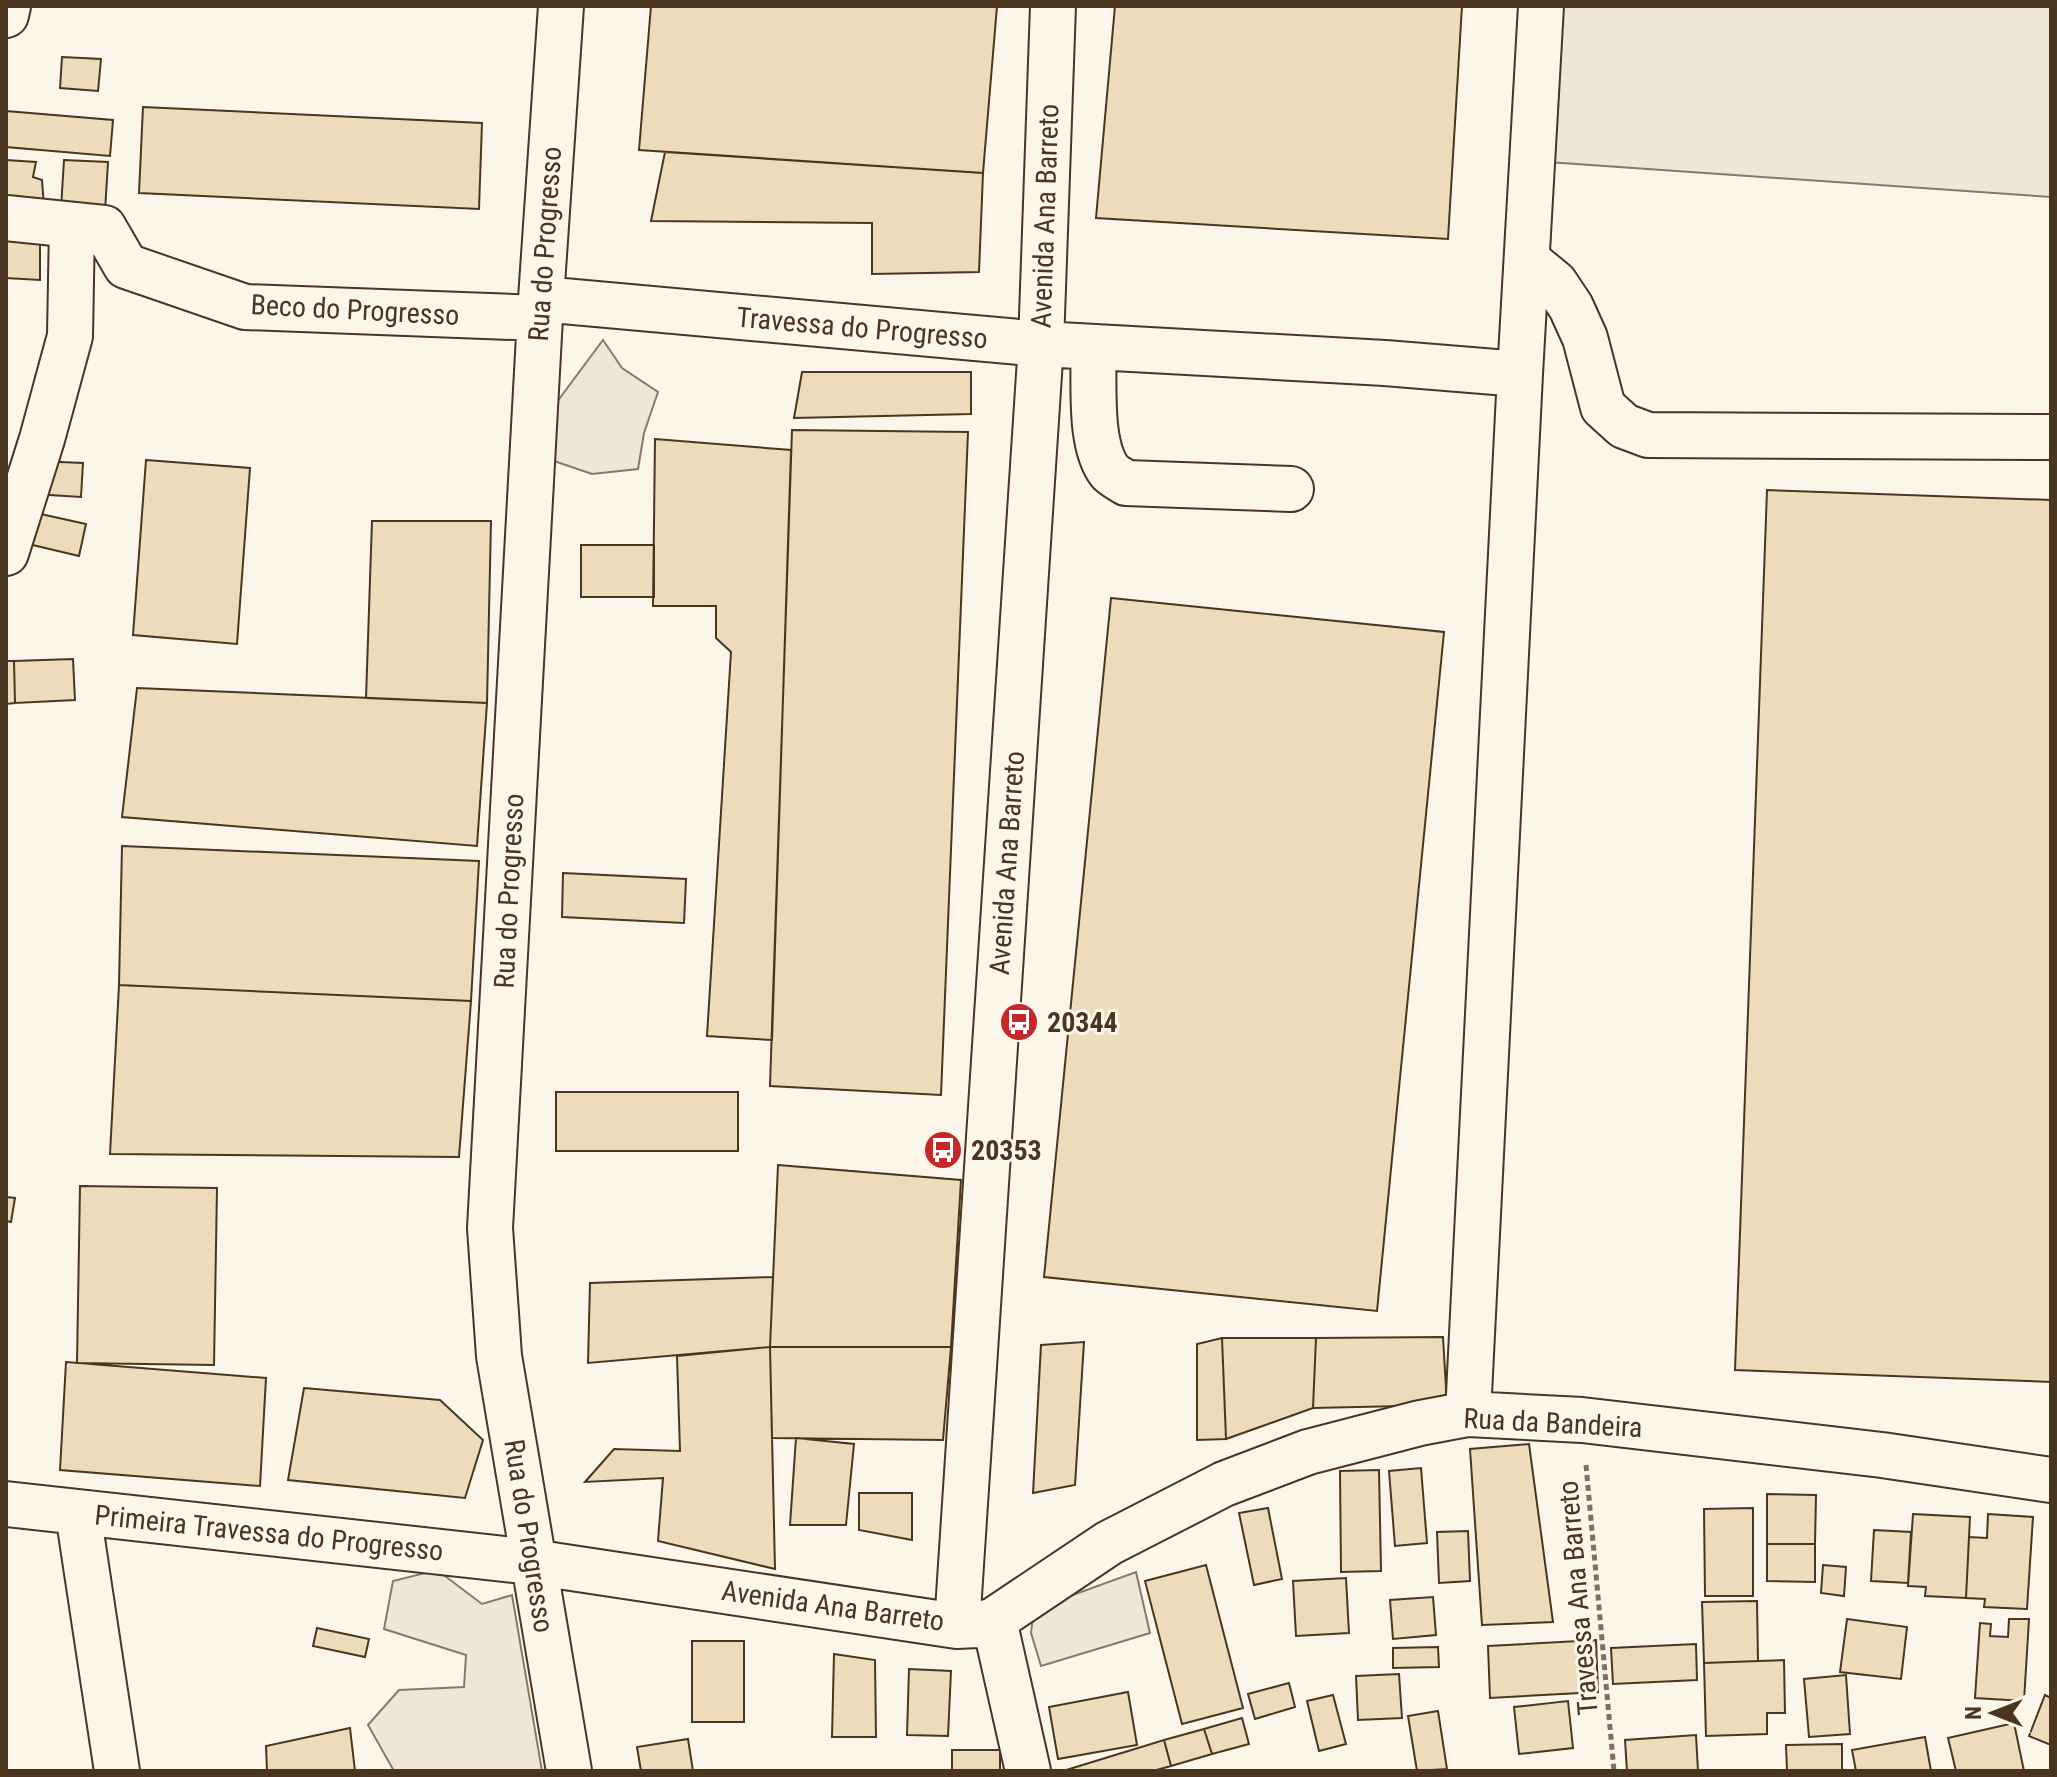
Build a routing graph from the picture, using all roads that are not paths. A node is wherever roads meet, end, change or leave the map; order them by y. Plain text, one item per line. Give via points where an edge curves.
1 (8, 6) edge
2 (561, 6) edge
3 (1053, 6) edge
4 (1541, 6) edge
5 (6, 15) edge
6 (6, 218) edge
7 (72, 225) junction
8 (1527, 260) junction
9 (540, 309) junction
10 (1041, 344) junction
11 (1093, 347) junction
12 (1520, 374) junction
13 (2051, 437) edge
14 (1291, 489) dead end
15 (6, 553) edge
16 (1468, 1414) junction
17 (2051, 1480) edge
18 (6, 1504) edge
19 (78, 1513) junction
20 (532, 1562) junction
21 (975, 1623) junction
22 (117, 1771) edge
23 (569, 1771) edge
24 (1028, 1771) edge

1 - 5 street
2 - 9 street, Rua do Progresso
3 - 10 street, Avenida Ana Barreto
4 - 8 street
6 - 7 street, Beco do Progresso
7 - 9 street, Beco do Progresso via 104,228 126,266 245,307
7 - 15 street via 70,336
8 - 12 street
8 - 13 street via 1555,283 1571,307 1603,407 1624,426 1648,435
9 - 10 street, Travessa do Progresso
9 - 20 street, Rua do Progresso via 490,1228 499,1356
10 - 11 street, Travessa do Progresso
10 - 21 street, Avenida Ana Barreto
11 - 12 street, Travessa do Progresso
11 - 14 street via 1096,436 1111,474 1126,483
12 - 16 street
16 - 17 street, Rua da Bandeira via 1582,1420
16 - 21 street, Rua da Bandeira via 1308,1452 1224,1484 1109,1543
18 - 19 street, Primeira Travessa do Progresso
19 - 20 street, Primeira Travessa do Progresso
19 - 22 street
20 - 21 street, Avenida Ana Barreto
20 - 23 street, Rua do Progresso
21 - 24 street

